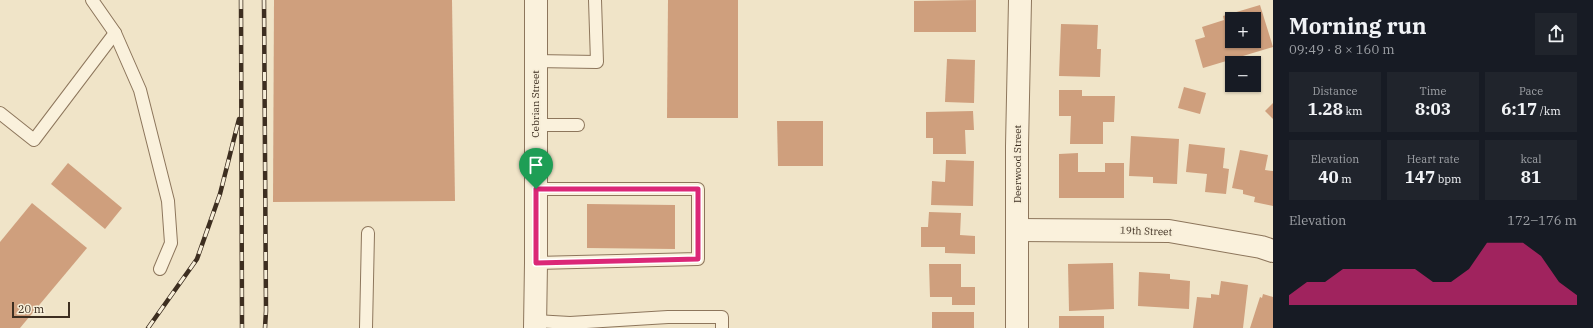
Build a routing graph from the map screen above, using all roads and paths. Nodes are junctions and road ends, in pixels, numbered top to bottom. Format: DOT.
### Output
graph roads {
  1 [pos="92,0"];
  2 [pos="536,0"];
  3 [pos="595,0"];
  4 [pos="1020,0"];
  5 [pos="115,33"];
  6 [pos="535,61"];
  7 [pos="0,113"];
  8 [pos="535,124"];
  9 [pos="578,125"];
  10 [pos="536,189"];
  11 [pos="1017,230"];
  12 [pos="368,232"];
  13 [pos="1273,251"];
  14 [pos="536,263"];
  15 [pos="160,268"];
  16 [pos="668,323"];
  17 [pos="601,324"];
  18 [pos="535,325"];
  19 [pos="366,328"];
  20 [pos="722,328"];
  21 [pos="1017,328"];
  1 -- 5 [label="lane"];
  2 -- 6 [label="street, Cebrian Street"];
  3 -- 6 [label="lane"];
  4 -- 11 [label="street, Deerwood Street"];
  5 -- 7 [label="lane"];
  5 -- 15 [label="lane"];
  6 -- 8 [label="street, Cebrian Street"];
  8 -- 9 [label="lane"];
  8 -- 10 [label="street, Cebrian Street"];
  10 -- 14 [label="street, Cebrian Street"];
  10 -- 14 [label="lane"];
  11 -- 13 [label="street, 19th Street"];
  11 -- 21 [label="street, Deerwood Street"];
  12 -- 19 [label="lane"];
  14 -- 18 [label="street, Cebrian Street"];
  16 -- 17 [label="lane"];
  16 -- 20 [label="lane"];
  17 -- 18 [label="lane"];
}
